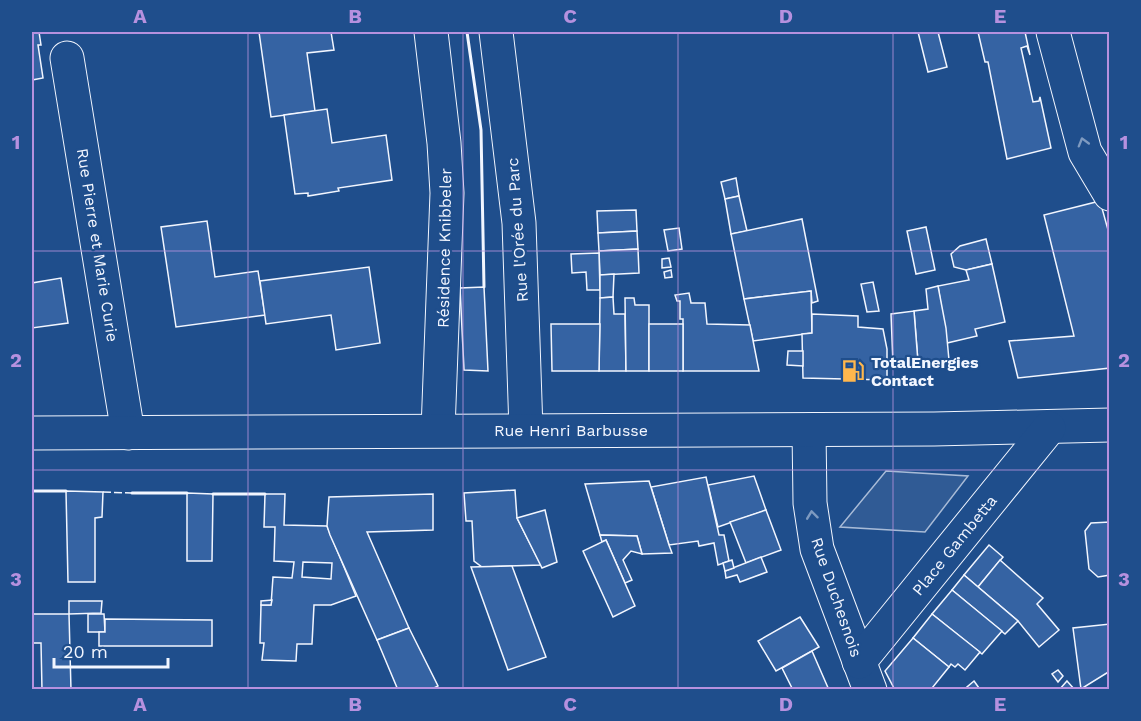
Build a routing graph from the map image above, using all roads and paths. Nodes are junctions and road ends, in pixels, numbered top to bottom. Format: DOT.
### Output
graph roads {
  1 [pos="430,32"];
  2 [pos="496,32"];
  3 [pos="1053,32"];
  4 [pos="67,58"];
  5 [pos="1110,194"];
  6 [pos="1110,425"];
  7 [pos="1049,428"];
  8 [pos="438,430"];
  9 [pos="526,430"];
  10 [pos="809,430"];
  11 [pos="32,433"];
  12 [pos="128,433"];
  13 [pos="865,676"];
  1 -- 8 [label="street, Résidence Knibbeler"];
  2 -- 9 [label="street, Rue l'Orée du Parc"];
  5 -- 3 [label="street, one-way"];
  4 -- 12 [label="street, Rue Pierre et Marie Curie"];
  6 -- 7 [label="street, Rue Henri Barbusse"];
  7 -- 10 [label="street, Rue Henri Barbusse"];
  7 -- 13 [label="street, Place Gambetta"];
  8 -- 9 [label="street, Rue Henri Barbusse"];
  8 -- 12 [label="street, Rue Henri Barbusse"];
  9 -- 10 [label="street, Rue Henri Barbusse"];
  13 -- 10 [label="street, Rue Duchesnois, one-way"];
  11 -- 12 [label="street, Rue Henri Barbusse"];
}
